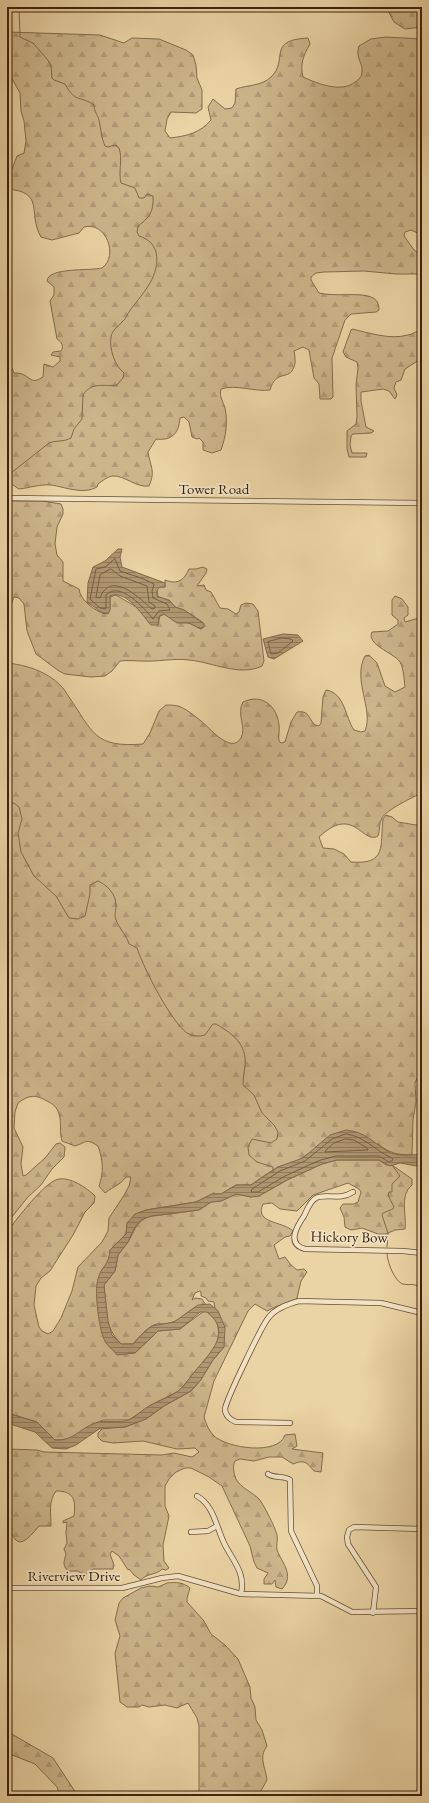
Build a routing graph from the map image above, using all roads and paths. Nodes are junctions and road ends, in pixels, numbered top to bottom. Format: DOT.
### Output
graph roads {
  1 [pos="7,498"];
  2 [pos="422,503"];
  3 [pos="353,1192"];
  4 [pos="422,1253"];
  5 [pos="422,1313"];
  6 [pos="290,1423"];
  7 [pos="268,1474"];
  8 [pos="197,1496"];
  9 [pos="217,1526"];
  10 [pos="422,1529"];
  11 [pos="191,1532"];
  12 [pos="7,1588"];
  13 [pos="241,1594"];
  14 [pos="317,1595"];
  15 [pos="422,1611"];
  16 [pos="373,1613"];
  1 -- 2 [label="street, Tower Road"];
  3 -- 4 [label="street, Hickory Bow"];
  5 -- 6 [label="street"];
  7 -- 14 [label="street"];
  8 -- 9 [label="street"];
  9 -- 11 [label="street"];
  9 -- 13 [label="street"];
  10 -- 16 [label="street"];
  12 -- 13 [label="street, Riverview Drive"];
  13 -- 14 [label="street, Riverview Drive"];
  14 -- 16 [label="street, Riverview Drive"];
  15 -- 16 [label="street, Riverview Drive"];
}
